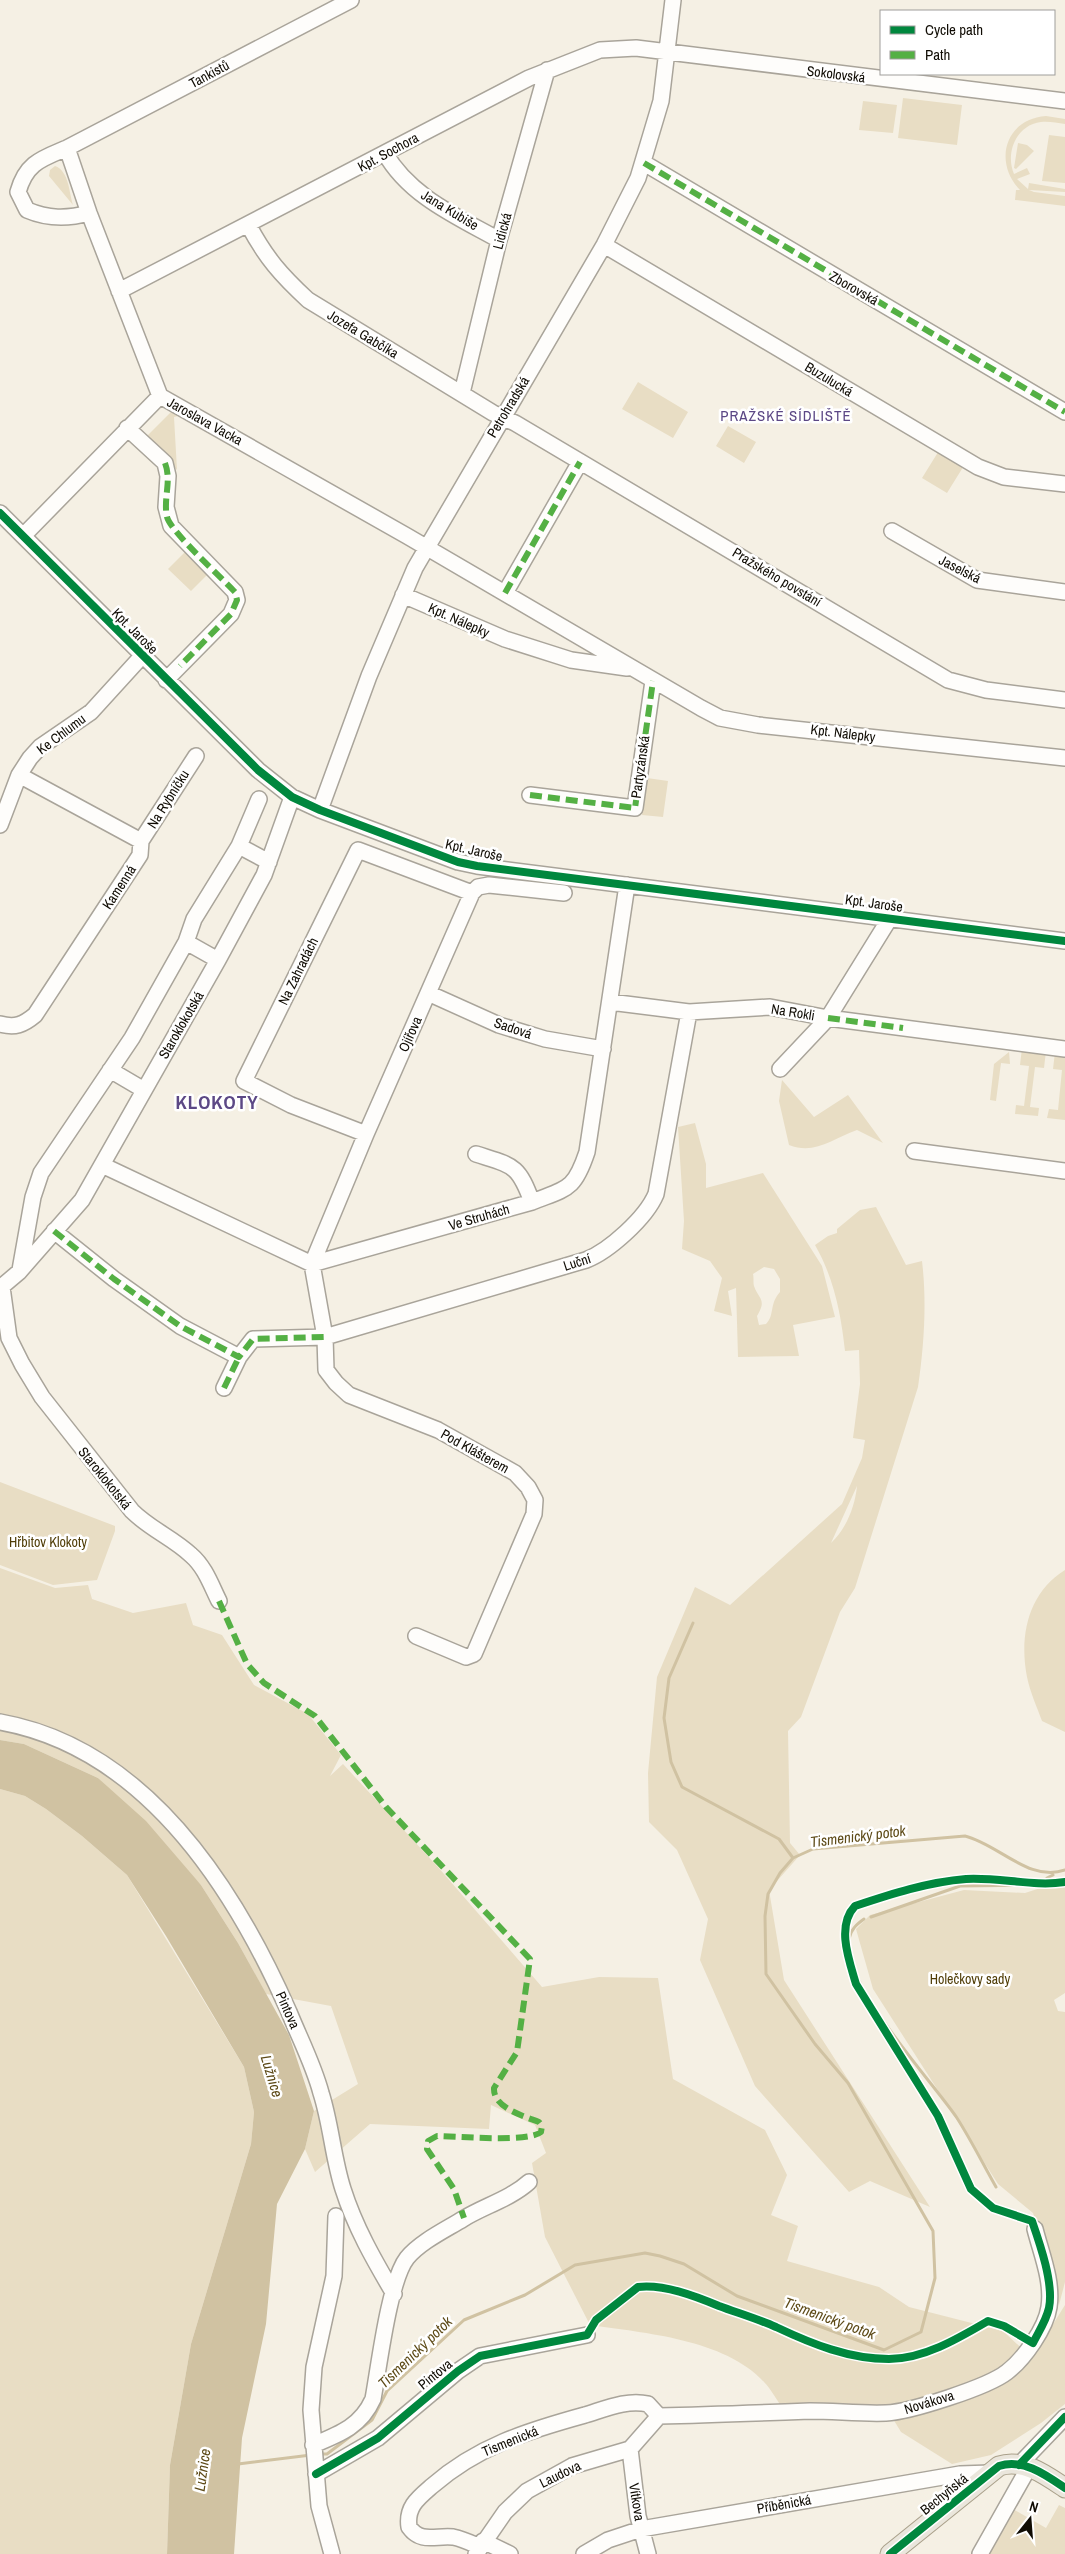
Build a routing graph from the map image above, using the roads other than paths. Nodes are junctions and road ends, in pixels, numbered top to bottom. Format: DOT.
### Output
graph roads {
  1 [pos="352,0"];
  2 [pos="674,0"];
  3 [pos="667,52"];
  4 [pos="547,70"];
  5 [pos="1065,101"];
  6 [pos="67,148"];
  7 [pos="385,153"];
  8 [pos="644,163"];
  9 [pos="89,213"];
  10 [pos="249,226"];
  11 [pos="499,240"];
  12 [pos="604,245"];
  13 [pos="119,291"];
  14 [pos="462,394"];
  15 [pos="160,396"];
  16 [pos="1065,412"];
  17 [pos="501,418"];
  18 [pos="127,428"];
  19 [pos="580,462"];
  20 [pos="1065,484"];
  21 [pos="0,513"];
  22 [pos="892,531"];
  23 [pos="23,536"];
  24 [pos="427,548"];
  25 [pos="1065,592"];
  26 [pos="505,593"];
  27 [pos="403,595"];
  28 [pos="142,656"];
  29 [pos="633,669"];
  30 [pos="166,680"];
  31 [pos="653,681"];
  32 [pos="1065,700"];
  33 [pos="196,756"];
  34 [pos="1065,758"];
  35 [pos="19,776"];
  36 [pos="530,795"];
  37 [pos="292,797"];
  38 [pos="259,799"];
  39 [pos="320,810"];
  40 [pos="0,825"];
  41 [pos="141,841"];
  42 [pos="239,846"];
  43 [pos="269,862"];
  44 [pos="627,885"];
  45 [pos="472,893"];
  46 [pos="564,893"];
  47 [pos="890,918"];
  48 [pos="1065,941"];
  49 [pos="186,942"];
  50 [pos="218,960"];
  51 [pos="428,993"];
  52 [pos="610,1002"];
  53 [pos="688,1012"];
  54 [pos="828,1018"];
  55 [pos="0,1024"];
  56 [pos="1065,1049"];
  57 [pos="603,1050"];
  58 [pos="780,1069"];
  59 [pos="110,1070"];
  60 [pos="144,1090"];
  61 [pos="366,1134"];
  62 [pos="914,1151"];
  63 [pos="476,1154"];
  64 [pos="102,1165"];
  65 [pos="1065,1171"];
  66 [pos="532,1202"];
  67 [pos="54,1231"];
  68 [pos="312,1264"];
  69 [pos="19,1272"];
  70 [pos="1,1287"];
  71 [pos="5,1336"];
  72 [pos="325,1337"];
  73 [pos="239,1357"];
  74 [pos="224,1388"];
  75 [pos="219,1601"];
  76 [pos="416,1636"];
  77 [pos="0,1722"];
  78 [pos="529,2182"];
  79 [pos="336,2216"];
  80 [pos="1035,2229"];
  81 [pos="394,2294"];
  82 [pos="587,2335"];
  83 [pos="659,2416"];
  84 [pos="1065,2417"];
  85 [pos="314,2445"];
  86 [pos="630,2449"];
  87 [pos="1024,2466"];
  88 [pos="990,2473"];
  89 [pos="316,2474"];
  90 [pos="1065,2488"];
  91 [pos="641,2529"];
  92 [pos="480,2547"];
  93 [pos="332,2554"];
  94 [pos="510,2554"];
  95 [pos="584,2554"];
  96 [pos="648,2554"];
  97 [pos="890,2554"];
  98 [pos="980,2554"];
  1 -- 6 [label="street, Tankistů"];
  2 -- 3 [label="street, Petrohradská"];
  3 -- 4 [label="street, Kpt. Sochora"];
  3 -- 5 [label="street, Sokolovská"];
  3 -- 8 [label="street, Petrohradská"];
  4 -- 7 [label="street, Kpt. Sochora"];
  4 -- 11 [label="street, Lidická"];
  6 -- 9 [label="street, Jaroslava Vacka"];
  6 -- 9 [label="street, Tankistů"];
  7 -- 10 [label="street, Kpt. Sochora"];
  7 -- 11 [label="street, Jana Kubiše"];
  8 -- 12 [label="street, Petrohradská"];
  8 -- 16 [label="street, Zborovská"];
  9 -- 13 [label="street, Jaroslava Vacka"];
  10 -- 13 [label="street, Kpt. Sochora"];
  10 -- 14 [label="street, Jozefa Gabčíka"];
  11 -- 14 [label="street, Lidická"];
  12 -- 17 [label="street, Petrohradská"];
  12 -- 20 [label="street, Buzulucká"];
  13 -- 15 [label="street, Jaroslava Vacka"];
  14 -- 17 [label="street, Jozefa Gabčíka"];
  15 -- 18 [label="street"];
  15 -- 24 [label="street, Jaroslava Vacka"];
  17 -- 19 [label="street, Pražského povstání"];
  17 -- 24 [label="street, Petrohradská"];
  18 -- 23 [label="street"];
  18 -- 30 [label="street"];
  19 -- 26 [label="street"];
  19 -- 32 [label="street, Pražského povstání"];
  21 -- 23 [label="street, Kpt. Jaroše"];
  22 -- 25 [label="street, Jaselská"];
  23 -- 28 [label="street, Kpt. Jaroše"];
  24 -- 26 [label="street, Kpt. Nálepky"];
  24 -- 27 [label="street, Petrohradská"];
  26 -- 29 [label="street, Kpt. Nálepky"];
  27 -- 29 [label="street, Kpt. Nálepky"];
  27 -- 39 [label="street, Petrohradská"];
  28 -- 30 [label="street, Kpt. Jaroše"];
  28 -- 35 [label="street, Ke Chlumu"];
  29 -- 31 [label="street, Kpt. Nálepky"];
  30 -- 37 [label="street, Kpt. Jaroše"];
  31 -- 34 [label="street, Kpt. Nálepky"];
  31 -- 36 [label="street, Partyzánská"];
  33 -- 41 [label="street, Na Rybníčku"];
  35 -- 40 [label="street, Ke Chlumu"];
  35 -- 41 [label="street"];
  37 -- 39 [label="street, Kpt. Jaroše"];
  37 -- 43 [label="street, Staroklokotská"];
  38 -- 42 [label="street"];
  39 -- 44 [label="street, Kpt. Jaroše"];
  41 -- 55 [label="street, Kamenná"];
  42 -- 43 [label="street"];
  42 -- 49 [label="street"];
  43 -- 50 [label="street, Staroklokotská"];
  44 -- 47 [label="street, Kpt. Jaroše"];
  44 -- 52 [label="street, Ve Struhách"];
  45 -- 46 [label="street"];
  45 -- 51 [label="street, Ojířova"];
  45 -- 61 [label="street, Na Zahradách"];
  47 -- 48 [label="street, Kpt. Jaroše"];
  47 -- 54 [label="street, Na Rokli"];
  49 -- 50 [label="street"];
  49 -- 59 [label="street"];
  50 -- 60 [label="street, Staroklokotská"];
  51 -- 57 [label="street, Sadová"];
  51 -- 61 [label="street, Ojířova"];
  52 -- 53 [label="street, Na Rokli"];
  52 -- 57 [label="street, Ve Struhách"];
  53 -- 54 [label="street, Na Rokli"];
  53 -- 72 [label="street, Luční"];
  54 -- 56 [label="street"];
  54 -- 58 [label="street"];
  57 -- 66 [label="street, Ve Struhách"];
  59 -- 60 [label="street"];
  59 -- 69 [label="street"];
  60 -- 64 [label="street, Staroklokotská"];
  61 -- 68 [label="street, Ojířova"];
  62 -- 65 [label="street"];
  63 -- 66 [label="street"];
  64 -- 67 [label="street, Staroklokotská"];
  64 -- 68 [label="street"];
  66 -- 68 [label="street, Ve Struhách"];
  67 -- 69 [label="street, Staroklokotská"];
  67 -- 73 [label="street"];
  68 -- 72 [label="street, Pod Klášterem"];
  69 -- 70 [label="street, Staroklokotská"];
  70 -- 71 [label="street, Staroklokotská"];
  71 -- 75 [label="street, Staroklokotská"];
  72 -- 73 [label="street, Luční"];
  72 -- 76 [label="street, Pod Klášterem"];
  73 -- 74 [label="street"];
  77 -- 81 [label="street, Pintova"];
  78 -- 81 [label="street"];
  79 -- 85 [label="street"];
  80 -- 83 [label="street, Novákova"];
  81 -- 85 [label="street"];
  82 -- 89 [label="street, Pintova"];
  83 -- 86 [label="street"];
  83 -- 92 [label="street, Tismenická"];
  84 -- 87 [label="street"];
  85 -- 89 [label="street"];
  86 -- 91 [label="street, Vítkova"];
  86 -- 92 [label="street, Laudova"];
  87 -- 88 [label="main road, Bechyňská"];
  87 -- 90 [label="main road"];
  87 -- 98 [label="street"];
  88 -- 91 [label="street, Příběnická"];
  88 -- 97 [label="main road, Bechyňská"];
  89 -- 93 [label="street"];
  91 -- 95 [label="street, Příběnická"];
  91 -- 96 [label="street, Vítkova"];
  92 -- 94 [label="street"];
}
